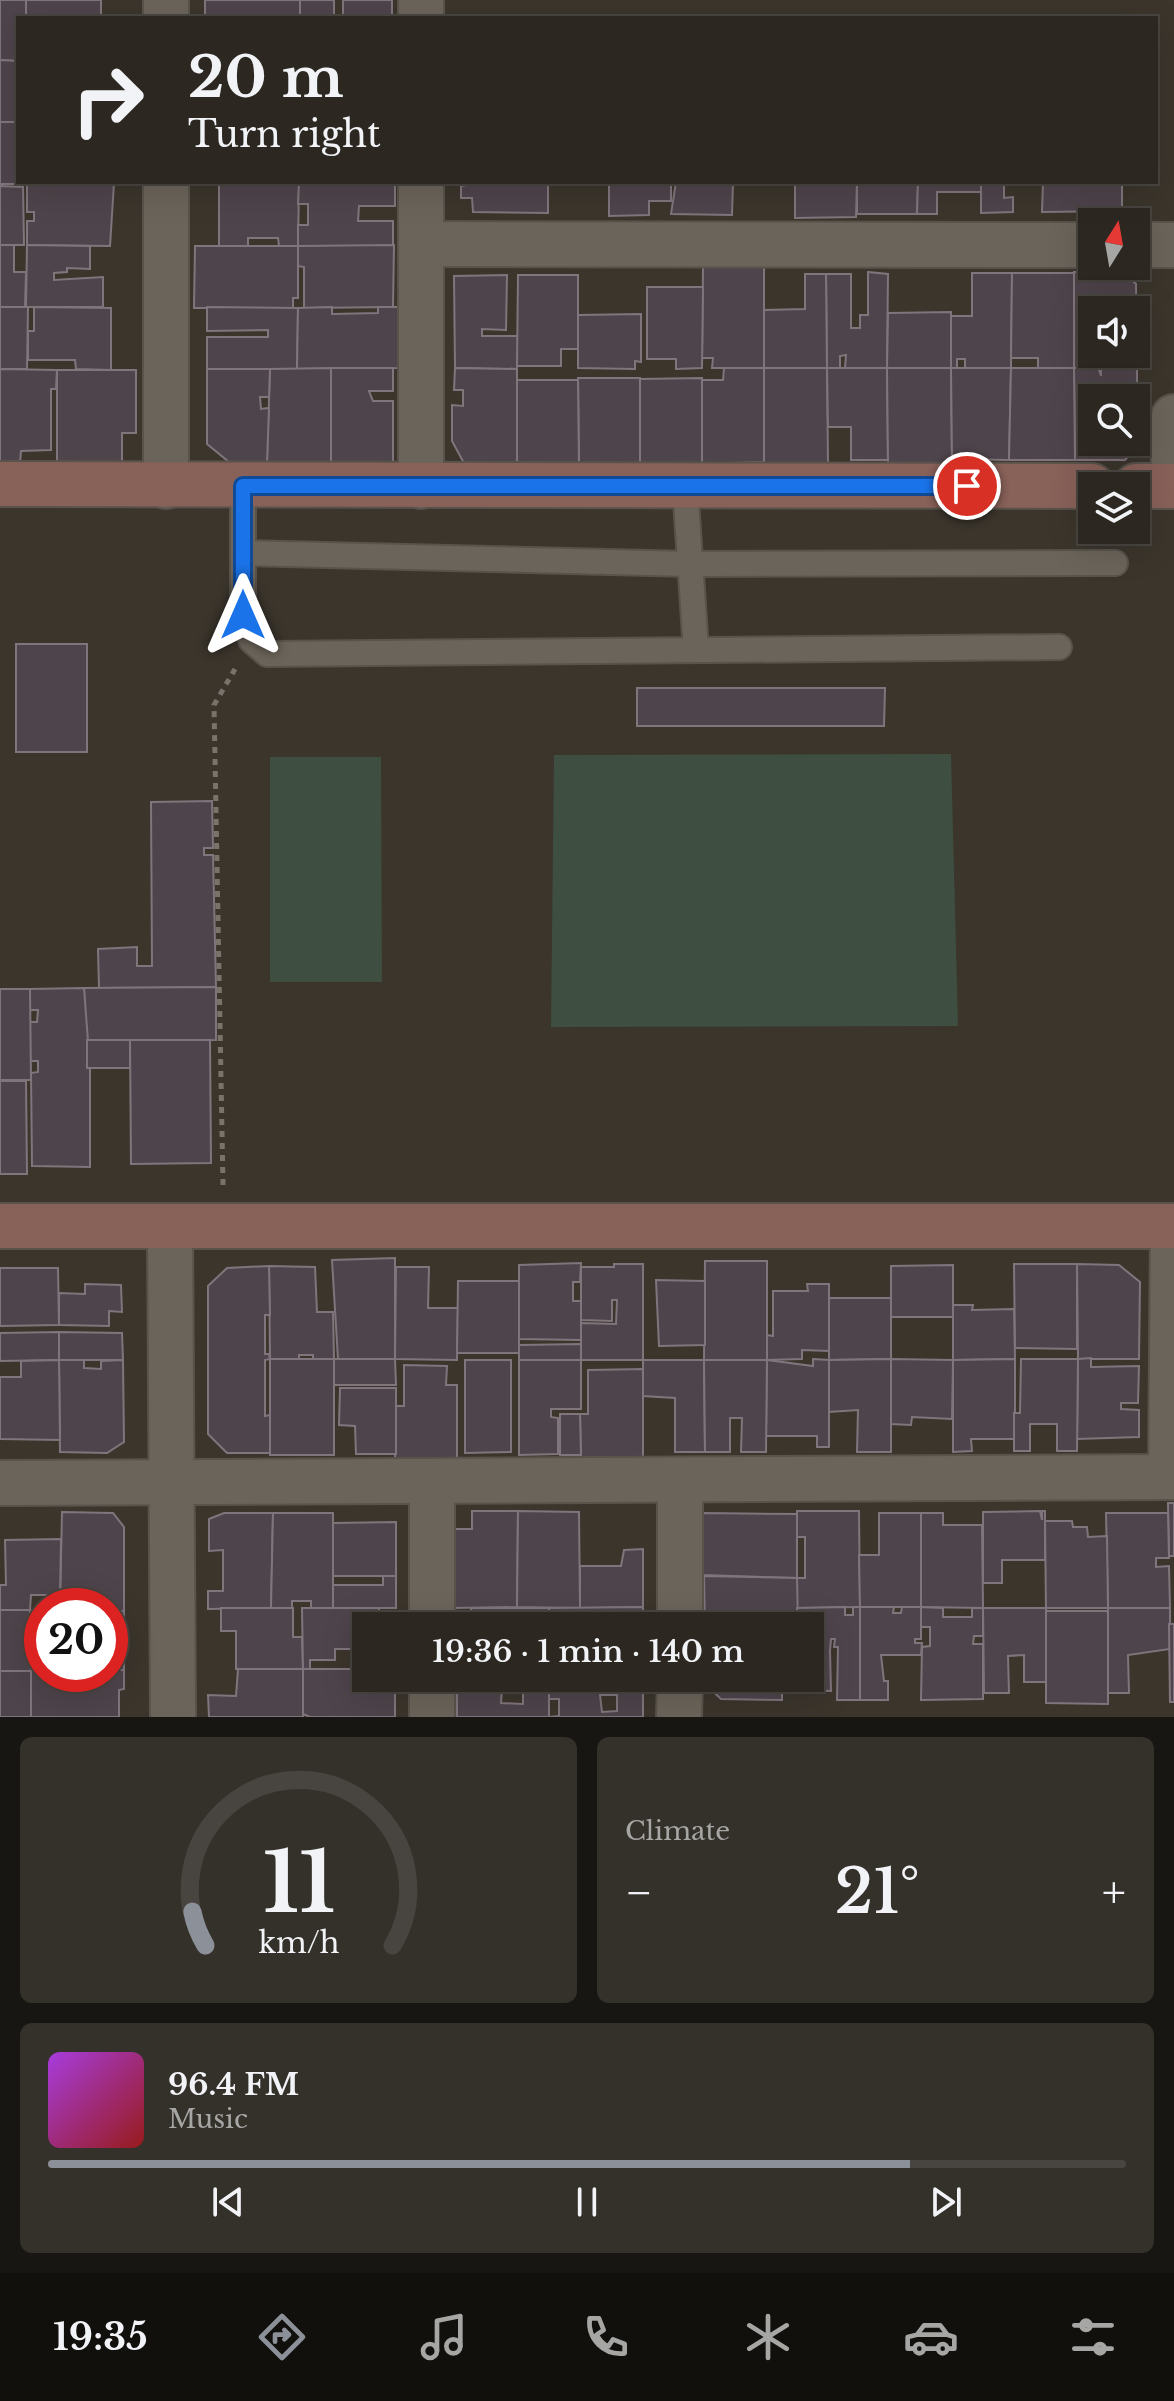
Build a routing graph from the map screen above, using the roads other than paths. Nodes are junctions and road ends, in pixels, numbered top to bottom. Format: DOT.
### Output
graph roads {
  1 [pos="166,184"];
  2 [pos="421,184"];
  3 [pos="421,244"];
  4 [pos="1078,245"];
  5 [pos="1150,245"];
  6 [pos="1174,245"];
  7 [pos="1174,417"];
  8 [pos="0,484"];
  9 [pos="166,486"];
  10 [pos="243,486"];
  11 [pos="421,486"];
  12 [pos="685,486"];
  13 [pos="1078,486"];
  14 [pos="1150,486"];
  15 [pos="1174,486"];
  16 [pos="244,553"];
  17 [pos="1115,563"];
  18 [pos="690,564"];
  19 [pos="1059,647"];
  20 [pos="696,650"];
  21 [pos="0,1226"];
  22 [pos="170,1226"];
  23 [pos="1174,1226"];
  24 [pos="1173,1477"];
  25 [pos="680,1481"];
  26 [pos="432,1482"];
  27 [pos="0,1483"];
  28 [pos="172,1484"];
  29 [pos="432,1612"];
  30 [pos="680,1612"];
  31 [pos="432,1692"];
  32 [pos="680,1692"];
  33 [pos="173,1717"];
  34 [pos="432,1717"];
  35 [pos="679,1717"];
  1 -- 9 [label="street"];
  2 -- 3 [label="street"];
  3 -- 4 [label="street"];
  3 -- 11 [label="street"];
  5 -- 6 [label="street"];
  7 -- 15 [label="street"];
  8 -- 9 [label="street"];
  9 -- 10 [label="street"];
  10 -- 11 [label="street"];
  10 -- 16 [label="lane"];
  11 -- 12 [label="street"];
  12 -- 13 [label="street"];
  12 -- 18 [label="lane"];
  14 -- 15 [label="street"];
  16 -- 18 [label="lane"];
  16 -- 20 [label="lane"];
  17 -- 18 [label="lane"];
  18 -- 20 [label="lane"];
  19 -- 20 [label="lane"];
  21 -- 22 [label="street"];
  22 -- 23 [label="street"];
  22 -- 28 [label="street"];
  23 -- 24 [label="street"];
  24 -- 25 [label="street"];
  25 -- 26 [label="street"];
  25 -- 30 [label="street"];
  26 -- 28 [label="street"];
  26 -- 29 [label="street"];
  27 -- 28 [label="street"];
  28 -- 33 [label="street"];
  31 -- 34 [label="street"];
  32 -- 35 [label="street"];
}
